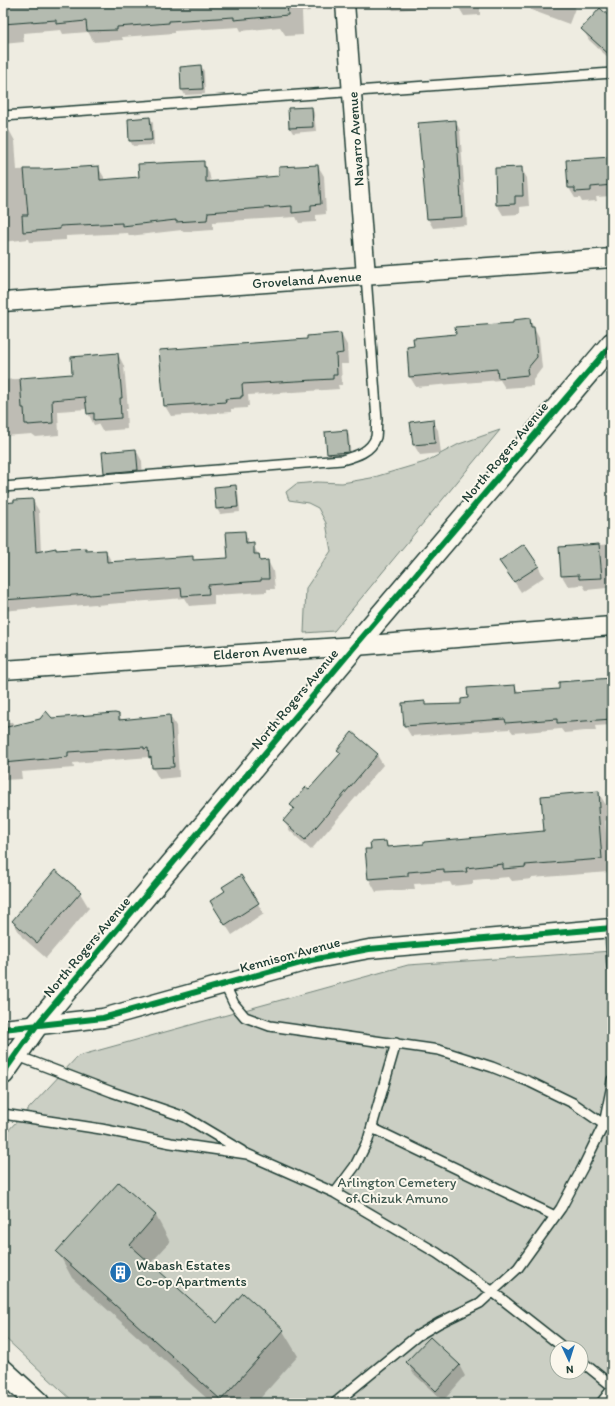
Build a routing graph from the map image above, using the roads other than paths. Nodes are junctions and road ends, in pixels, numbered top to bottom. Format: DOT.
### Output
graph roads {
  1 [pos="345,3"];
  2 [pos="612,73"];
  3 [pos="352,92"];
  4 [pos="3,116"];
  5 [pos="612,258"];
  6 [pos="366,276"];
  7 [pos="3,302"];
  8 [pos="612,344"];
  9 [pos="3,487"];
  10 [pos="612,626"];
  11 [pos="356,646"];
  12 [pos="3,670"];
  13 [pos="611,928"];
  14 [pos="612,967"];
  15 [pos="225,985"];
  16 [pos="36,1026"];
  17 [pos="3,1029"];
  18 [pos="396,1043"];
  19 [pos="15,1055"];
  20 [pos="3,1073"];
  21 [pos="612,1080"];
  22 [pos="3,1114"];
  23 [pos="604,1124"];
  24 [pos="372,1128"];
  25 [pos="612,1130"];
  26 [pos="247,1154"];
  27 [pos="335,1193"];
  28 [pos="555,1216"];
  29 [pos="493,1292"];
  30 [pos="554,1340"];
  31 [pos="589,1367"];
  32 [pos="3,1371"];
  33 [pos="612,1386"];
  34 [pos="612,1389"];
  35 [pos="38,1403"];
  36 [pos="335,1403"];
  37 [pos="601,1403"];
  1 -- 3 [label="street, Navarro Avenue"];
  2 -- 3 [label="lane"];
  3 -- 4 [label="lane"];
  3 -- 6 [label="street, Navarro Avenue"];
  5 -- 6 [label="street, Groveland Avenue"];
  6 -- 7 [label="street, Groveland Avenue"];
  6 -- 9 [label="lane"];
  8 -- 11 [label="street, North Rogers Avenue"];
  10 -- 11 [label="street, Elderon Avenue"];
  11 -- 12 [label="street, Elderon Avenue"];
  11 -- 16 [label="street, North Rogers Avenue"];
  13 -- 14 [label="lane"];
  13 -- 15 [label="street, Kennison Avenue"];
  15 -- 16 [label="street, Kennison Avenue"];
  15 -- 18 [label="lane"];
  16 -- 17 [label="street, Kennison Avenue"];
  16 -- 19 [label="street, North Rogers Avenue"];
  18 -- 23 [label="lane"];
  18 -- 24 [label="lane"];
  19 -- 20 [label="street, North Rogers Avenue"];
  19 -- 26 [label="lane"];
  21 -- 23 [label="lane"];
  22 -- 26 [label="lane"];
  23 -- 25 [label="lane"];
  23 -- 28 [label="lane"];
  24 -- 27 [label="lane"];
  24 -- 28 [label="lane"];
  26 -- 27 [label="lane"];
  27 -- 29 [label="lane"];
  28 -- 29 [label="lane"];
  29 -- 30 [label="lane"];
  29 -- 36 [label="lane"];
  31 -- 33 [label="lane"];
  32 -- 35 [label="street"];
  34 -- 37 [label="lane"];
}
